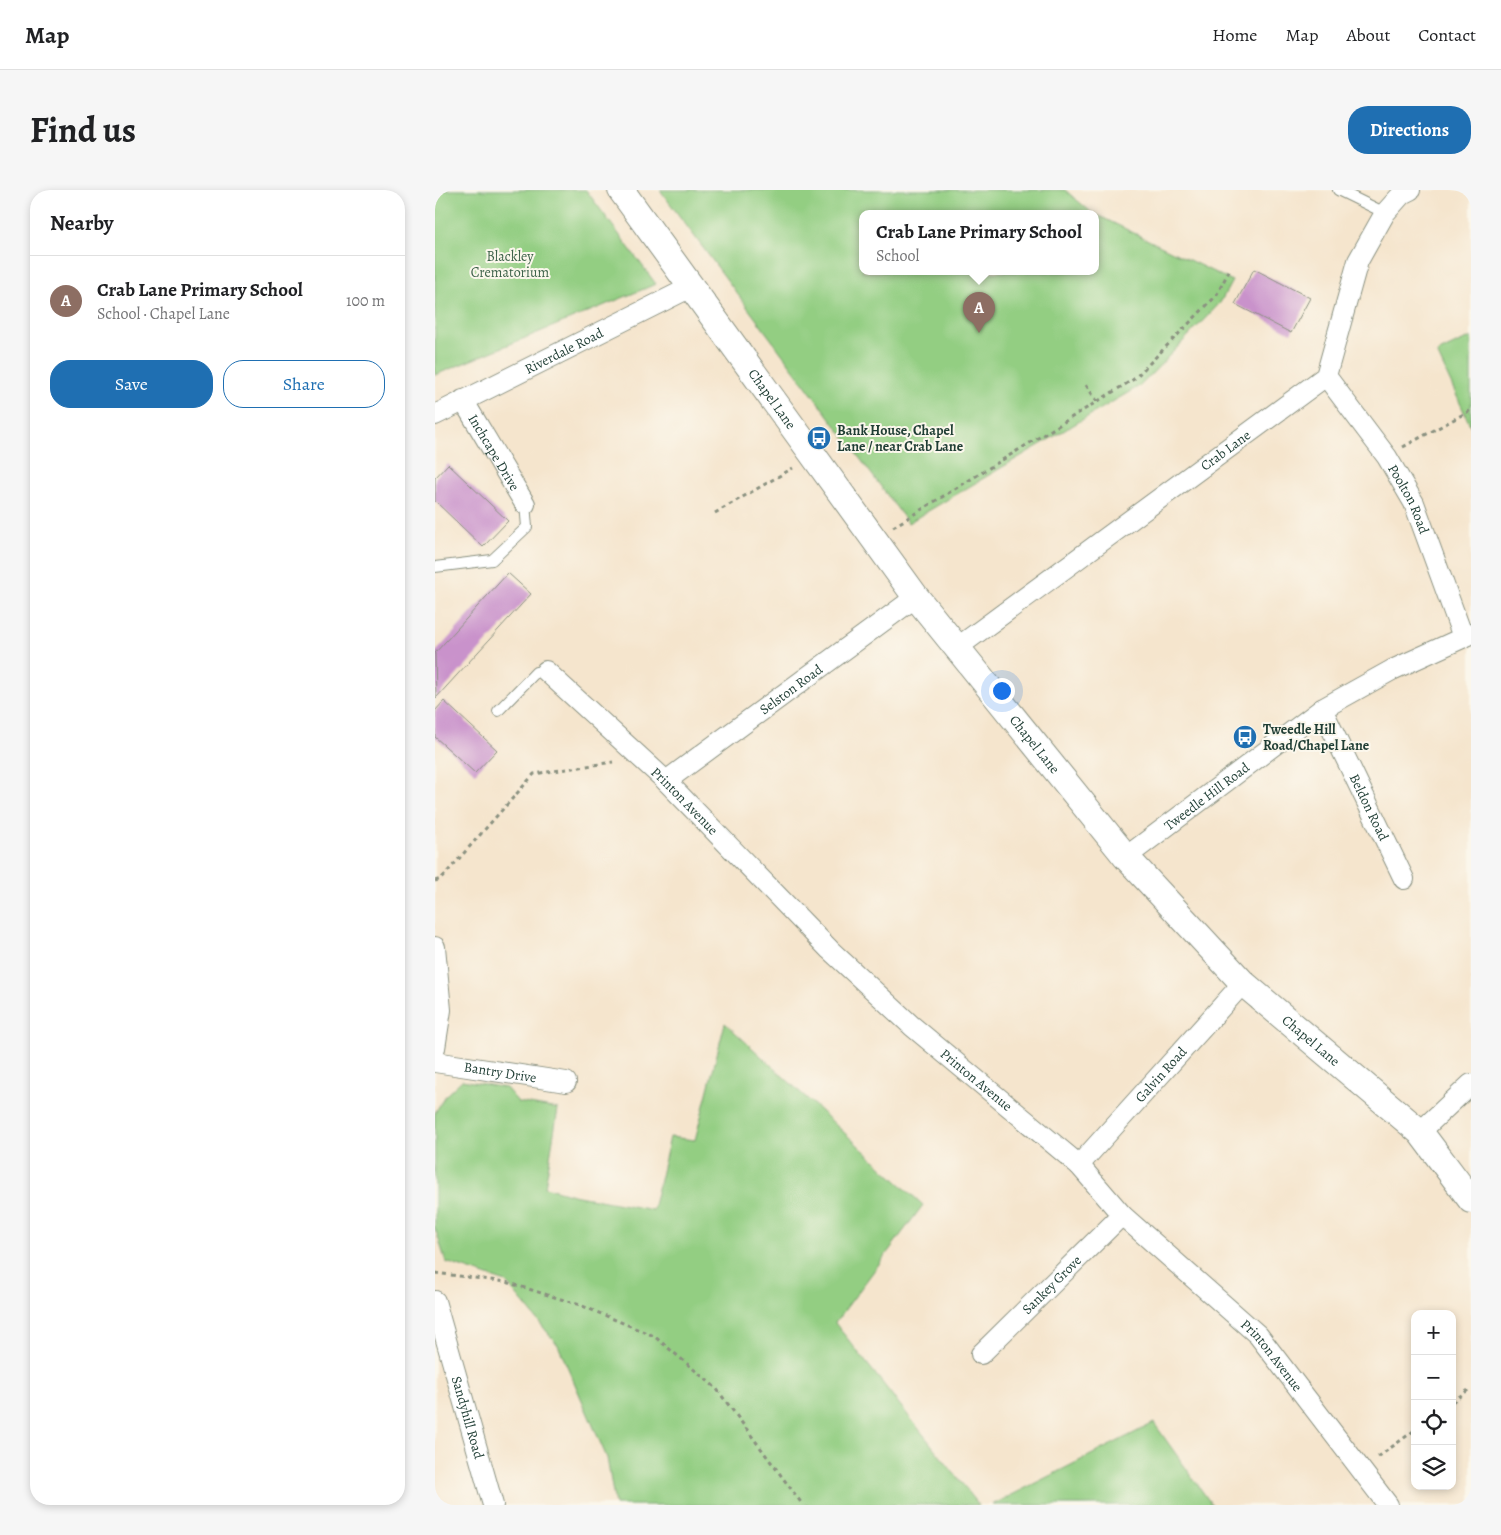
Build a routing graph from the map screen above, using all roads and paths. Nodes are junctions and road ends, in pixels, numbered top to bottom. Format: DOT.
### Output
graph roads {
  1 [pos="621,190"];
  2 [pos="1338,190"];
  3 [pos="1409,190"];
  4 [pos="1385,213"];
  5 [pos="1229,272"];
  6 [pos="693,286"];
  7 [pos="1325,376"];
  8 [pos="1086,385"];
  9 [pos="463,400"];
  10 [pos="1097,401"];
  11 [pos="1471,410"];
  12 [pos="435,415"];
  13 [pos="815,456"];
  14 [pos="1387,457"];
  15 [pos="525,504"];
  16 [pos="715,513"];
  17 [pos="905,520"];
  18 [pos="435,567"];
  19 [pos="916,597"];
  20 [pos="1467,635"];
  21 [pos="958,647"];
  22 [pos="546,672"];
  23 [pos="1322,710"];
  24 [pos="498,712"];
  25 [pos="641,758"];
  26 [pos="667,781"];
  27 [pos="1126,857"];
  28 [pos="1404,878"];
  29 [pos="435,881"];
  30 [pos="435,947"];
  31 [pos="1243,983"];
  32 [pos="435,1048"];
  33 [pos="435,1062"];
  34 [pos="566,1082"];
  35 [pos="1471,1084"];
  36 [pos="1420,1132"];
  37 [pos="1079,1165"];
  38 [pos="1471,1200"];
  39 [pos="1122,1215"];
  40 [pos="435,1273"];
  41 [pos="435,1301"];
  42 [pos="981,1354"];
  43 [pos="1471,1388"];
  44 [pos="1455,1400"];
  45 [pos="1411,1433"];
  46 [pos="1361,1469"];
  47 [pos="493,1505"];
  48 [pos="803,1505"];
  49 [pos="1388,1505"];
  1 -- 6 [label="street, Chapel Lane"];
  2 -- 4 [label="lane"];
  3 -- 4 [label="street"];
  4 -- 7 [label="street"];
  5 -- 10 [label="path"];
  6 -- 9 [label="street, Riverdale Road"];
  6 -- 13 [label="street, Chapel Lane"];
  7 -- 14 [label="street, Poolton Road"];
  7 -- 21 [label="street, Crab Lane"];
  8 -- 10 [label="path"];
  9 -- 12 [label="street, Riverdale Road"];
  9 -- 15 [label="street, Inchcape Drive"];
  10 -- 17 [label="path"];
  11 -- 14 [label="path"];
  13 -- 16 [label="path"];
  13 -- 19 [label="street, Chapel Lane"];
  14 -- 20 [label="street, Poolton Road"];
  15 -- 18 [label="lane"];
  19 -- 21 [label="street, Chapel Lane"];
  19 -- 26 [label="street, Selston Road"];
  20 -- 23 [label="street, Tweedle Hill Road"];
  21 -- 27 [label="street, Chapel Lane"];
  22 -- 24 [label="lane"];
  22 -- 25 [label="street, Printon Avenue"];
  23 -- 27 [label="street, Tweedle Hill Road"];
  23 -- 28 [label="street, Beldon Road"];
  25 -- 26 [label="street, Printon Avenue"];
  25 -- 29 [label="path"];
  26 -- 37 [label="street, Printon Avenue"];
  27 -- 31 [label="street, Chapel Lane"];
  30 -- 32 [label="street"];
  31 -- 36 [label="street, Chapel Lane"];
  31 -- 37 [label="street, Galvin Road"];
  33 -- 34 [label="street, Bantry Drive"];
  35 -- 36 [label="street"];
  36 -- 38 [label="street, Chapel Lane"];
  37 -- 39 [label="street, Printon Avenue"];
  39 -- 42 [label="street, Sankey Grove"];
  39 -- 46 [label="street, Printon Avenue"];
  40 -- 48 [label="path"];
  41 -- 47 [label="street, Sandyhill Road"];
  43 -- 44 [label="path"];
  45 -- 46 [label="path"];
  46 -- 49 [label="street, Printon Avenue"];
}
